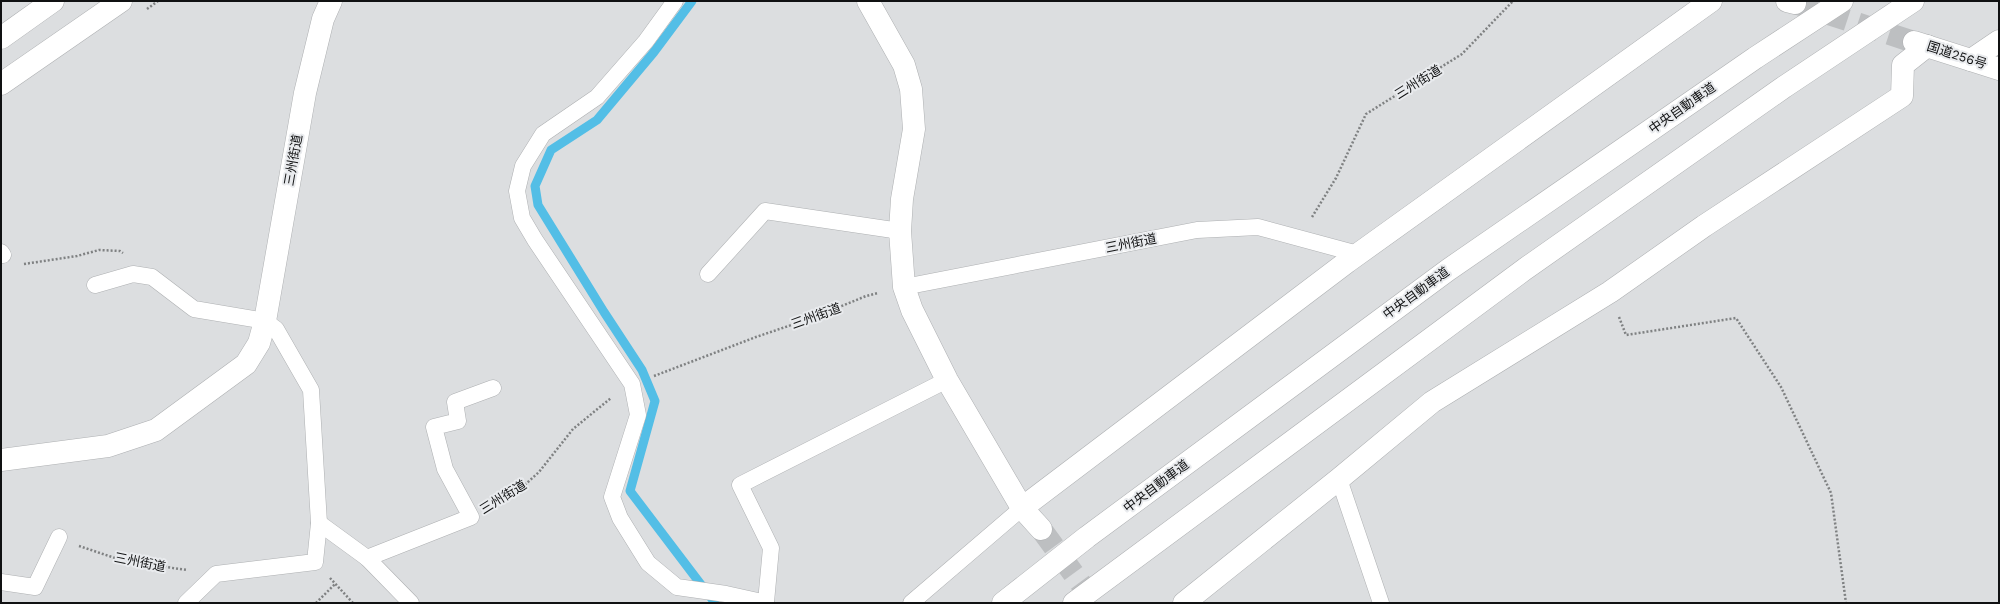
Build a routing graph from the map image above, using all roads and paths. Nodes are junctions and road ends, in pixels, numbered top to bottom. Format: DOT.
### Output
graph roads {
  1 [pos="53,1"];
  2 [pos="121,1"];
  3 [pos="331,1"];
  4 [pos="675,1"];
  5 [pos="868,1"];
  6 [pos="1513,1"];
  7 [pos="1711,1"];
  8 [pos="1842,1"];
  9 [pos="1913,1"];
  10 [pos="1,38"];
  11 [pos="1999,41"];
  12 [pos="1971,60"];
  13 [pos="1999,69"];
  14 [pos="1,84"];
  15 [pos="900,231"];
  16 [pos="1296,237"];
  17 [pos="2,253"];
  18 [pos="1358,254"];
  19 [pos="708,274"];
  20 [pos="152,277"];
  21 [pos="95,285"];
  22 [pos="904,287"];
  23 [pos="1610,292"];
  24 [pos="265,321"];
  25 [pos="653,376"];
  26 [pos="947,380"];
  27 [pos="632,384"];
  28 [pos="494,388"];
  29 [pos="1,460"];
  30 [pos="1339,480"];
  31 [pos="1022,508"];
  32 [pos="471,517"];
  33 [pos="319,523"];
  34 [pos="1041,529"];
  35 [pos="59,536"];
  36 [pos="367,558"];
  37 [pos="315,562"];
  38 [pos="216,574"];
  39 [pos="1,582"];
  40 [pos="335,584"];
  41 [pos="186,603"];
  42 [pos="316,603"];
  43 [pos="353,603"];
  44 [pos="411,603"];
  45 [pos="766,603"];
  46 [pos="911,603"];
  47 [pos="1003,603"];
  48 [pos="1074,603"];
  49 [pos="1184,603"];
  50 [pos="1381,603"];
  51 [pos="1846,603"];
  1 -- 10 [label="main road"];
  2 -- 14 [label="main road"];
  3 -- 24 [label="main road, 三州街道"];
  4 -- 27 [label="lane"];
  5 -- 15 [label="main road"];
  6 -- 16 [label="path, 三州街道"];
  7 -- 18 [label="main road"];
  8 -- 47 [label="main road, 中央自動車道"];
  9 -- 48 [label="main road"];
  11 -- 12 [label="main road"];
  12 -- 13 [label="main road, 国道256号"];
  12 -- 23 [label="main road, 国道256号"];
  15 -- 19 [label="lane"];
  15 -- 22 [label="main road"];
  16 -- 18 [label="lane"];
  16 -- 22 [label="lane, 三州街道"];
  17 -- 20 [label="path"];
  18 -- 31 [label="main road"];
  20 -- 21 [label="lane"];
  20 -- 24 [label="lane"];
  22 -- 25 [label="path, 三州街道"];
  22 -- 26 [label="main road"];
  23 -- 30 [label="main road"];
  23 -- 51 [label="path"];
  24 -- 29 [label="main road, 三州街道"];
  24 -- 33 [label="lane"];
  26 -- 31 [label="main road"];
  26 -- 45 [label="lane"];
  27 -- 32 [label="path, 三州街道"];
  27 -- 45 [label="lane"];
  28 -- 32 [label="lane"];
  30 -- 49 [label="main road"];
  30 -- 50 [label="lane"];
  31 -- 34 [label="main road"];
  31 -- 46 [label="lane"];
  32 -- 36 [label="lane, 三州街道"];
  33 -- 36 [label="lane"];
  33 -- 37 [label="lane"];
  35 -- 38 [label="path, 三州街道"];
  35 -- 39 [label="lane"];
  36 -- 44 [label="lane"];
  37 -- 38 [label="lane"];
  37 -- 40 [label="path"];
  38 -- 41 [label="lane"];
  40 -- 42 [label="path"];
  40 -- 43 [label="path"];
}
